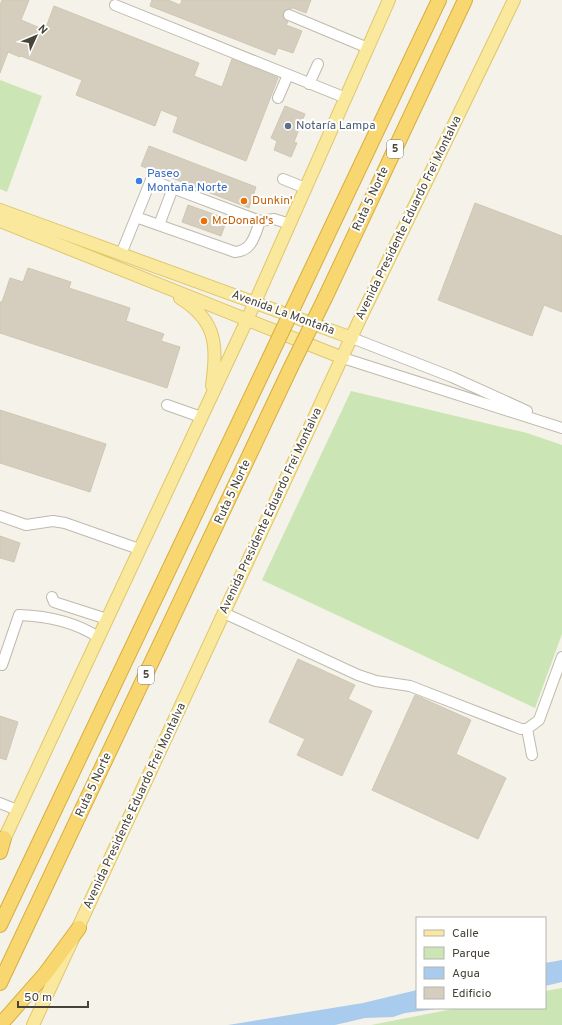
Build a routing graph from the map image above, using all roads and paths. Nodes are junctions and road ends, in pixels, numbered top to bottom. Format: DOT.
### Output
graph roads {
  1 [pos="389,0"];
  2 [pos="438,0"];
  3 [pos="465,0"];
  4 [pos="514,0"];
  5 [pos="116,5"];
  6 [pos="289,15"];
  7 [pos="368,48"];
  8 [pos="318,64"];
  9 [pos="288,75"];
  10 [pos="309,84"];
  11 [pos="278,98"];
  12 [pos="346,98"];
  13 [pos="283,179"];
  14 [pos="173,188"];
  15 [pos="306,188"];
  16 [pos="0,210"];
  17 [pos="136,216"];
  18 [pos="0,221"];
  19 [pos="260,221"];
  20 [pos="159,224"];
  21 [pos="290,224"];
  22 [pos="121,254"];
  23 [pos="159,285"];
  24 [pos="254,303"];
  25 [pos="247,320"];
  26 [pos="352,338"];
  27 [pos="343,358"];
  28 [pos="211,396"];
  29 [pos="167,405"];
  30 [pos="201,417"];
  31 [pos="562,427"];
  32 [pos="0,516"];
  33 [pos="139,549"];
  34 [pos="52,597"];
  35 [pos="224,613"];
  36 [pos="107,618"];
  37 [pos="98,637"];
  38 [pos="562,657"];
  39 [pos="2,665"];
  40 [pos="527,728"];
  41 [pos="532,756"];
  42 [pos="0,803"];
  43 [pos="17,810"];
  44 [pos="2,842"];
  45 [pos="0,852"];
  46 [pos="0,925"];
  47 [pos="79,928"];
  48 [pos="0,983"];
  49 [pos="0,1025"];
  50 [pos="33,1025"];
  1 -- 7 [label="main road"];
  2 -- 46 [label="highway, Ruta 5 Norte / 5, bridge"];
  3 -- 48 [label="highway, Ruta 5 Norte / 5, bridge"];
  4 -- 26 [label="main road, Avenida Presidente Eduardo Frei Montalva"];
  5 -- 9 [label="street"];
  6 -- 7 [label="street"];
  7 -- 12 [label="main road"];
  8 -- 10 [label="street"];
  9 -- 10 [label="street"];
  9 -- 11 [label="street"];
  10 -- 12 [label="street"];
  12 -- 15 [label="main road"];
  13 -- 15 [label="street"];
  14 -- 17 [label="street"];
  14 -- 19 [label="street"];
  14 -- 20 [label="street"];
  15 -- 21 [label="main road"];
  16 -- 22 [label="main road, Avenida La Montaña"];
  17 -- 20 [label="street"];
  17 -- 22 [label="street"];
  18 -- 23 [label="main road, Avenida La Montaña"];
  19 -- 20 [label="street"];
  19 -- 21 [label="street"];
  21 -- 24 [label="main road"];
  22 -- 24 [label="main road, Avenida La Montaña"];
  23 -- 25 [label="main road, Avenida La Montaña"];
  23 -- 28 [label="main road"];
  24 -- 25 [label="main road"];
  24 -- 26 [label="main road, Avenida La Montaña"];
  25 -- 27 [label="main road, Avenida La Montaña"];
  25 -- 28 [label="main road"];
  26 -- 27 [label="main road, Avenida Presidente Eduardo Frei Montalva"];
  26 -- 31 [label="street, Avenida La Montaña"];
  27 -- 31 [label="street, Avenida La Montaña"];
  27 -- 35 [label="main road, Avenida Presidente Eduardo Frei Montalva"];
  28 -- 30 [label="main road"];
  29 -- 30 [label="street"];
  30 -- 33 [label="main road"];
  32 -- 33 [label="street"];
  33 -- 36 [label="main road"];
  34 -- 36 [label="street"];
  35 -- 40 [label="street"];
  35 -- 47 [label="main road, Avenida Presidente Eduardo Frei Montalva"];
  36 -- 37 [label="main road"];
  37 -- 39 [label="street"];
  37 -- 43 [label="main road"];
  38 -- 40 [label="street"];
  40 -- 41 [label="street"];
  42 -- 43 [label="street"];
  43 -- 44 [label="main road"];
  44 -- 45 [label="highway"];
  47 -- 49 [label="highway"];
  47 -- 50 [label="main road, Avenida Presidente Eduardo Frei Montalva"];
}
